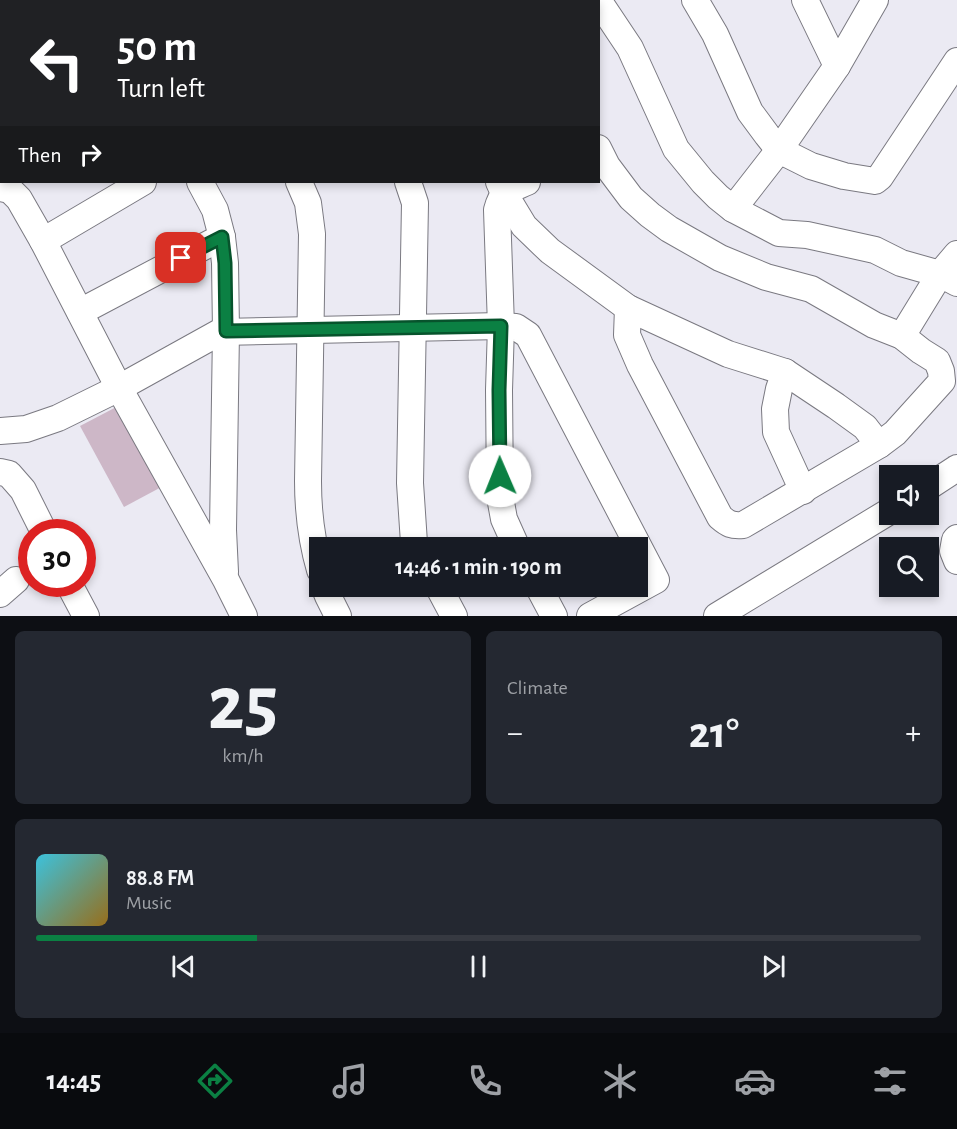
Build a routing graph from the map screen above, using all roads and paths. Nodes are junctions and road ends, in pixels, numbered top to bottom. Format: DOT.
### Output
graph roads {
  1 [pos="695,0"];
  2 [pos="805,0"];
  3 [pos="875,0"];
  4 [pos="600,3"];
  5 [pos="957,61"];
  6 [pos="837,66"];
  7 [pos="779,150"];
  8 [pos="600,152"];
  9 [pos="141,183"];
  10 [pos="201,183"];
  11 [pos="299,183"];
  12 [pos="408,183"];
  13 [pos="521,183"];
  14 [pos="501,187"];
  15 [pos="0,188"];
  16 [pos="732,209"];
  17 [pos="222,237"];
  18 [pos="43,241"];
  19 [pos="957,254"];
  20 [pos="949,278"];
  21 [pos="628,308"];
  22 [pos="80,312"];
  23 [pos="501,326"];
  24 [pos="412,327"];
  25 [pos="312,330"];
  26 [pos="226,331"];
  27 [pos="902,336"];
  28 [pos="785,372"];
  29 [pos="119,388"];
  30 [pos="0,431"];
  31 [pos="879,445"];
  32 [pos="957,468"];
  33 [pos="0,472"];
  34 [pos="939,480"];
  35 [pos="802,490"];
  36 [pos="879,518"];
  37 [pos="38,519"];
  38 [pos="312,537"];
  39 [pos="414,537"];
  40 [pos="512,537"];
  41 [pos="957,538"];
  42 [pos="957,561"];
  43 [pos="226,580"];
  44 [pos="76,597"];
  45 [pos="328,597"];
  46 [pos="444,597"];
  47 [pos="544,597"];
  48 [pos="86,616"];
  49 [pos="244,616"];
  50 [pos="338,616"];
  51 [pos="454,616"];
  52 [pos="554,616"];
  53 [pos="590,616"];
  54 [pos="717,616"];
  1 -- 7 [label="street"];
  2 -- 6 [label="street"];
  3 -- 6 [label="street"];
  4 -- 16 [label="street"];
  5 -- 7 [label="street"];
  6 -- 7 [label="street"];
  7 -- 16 [label="street"];
  8 -- 27 [label="street"];
  9 -- 18 [label="street"];
  10 -- 17 [label="street"];
  11 -- 25 [label="street"];
  12 -- 24 [label="street"];
  13 -- 14 [label="street"];
  14 -- 21 [label="street"];
  14 -- 23 [label="street"];
  15 -- 18 [label="street"];
  16 -- 20 [label="street"];
  17 -- 22 [label="street"];
  17 -- 26 [label="street"];
  18 -- 22 [label="street"];
  19 -- 20 [label="street"];
  20 -- 27 [label="street"];
  21 -- 28 [label="street"];
  21 -- 35 [label="street"];
  22 -- 29 [label="street"];
  23 -- 24 [label="street"];
  23 -- 40 [label="street"];
  23 -- 53 [label="street"];
  24 -- 25 [label="street"];
  24 -- 39 [label="street"];
  25 -- 26 [label="street"];
  25 -- 38 [label="street"];
  26 -- 29 [label="street"];
  26 -- 43 [label="street"];
  27 -- 31 [label="street"];
  28 -- 31 [label="street"];
  28 -- 35 [label="street"];
  29 -- 30 [label="street"];
  29 -- 43 [label="street"];
  31 -- 35 [label="street"];
  32 -- 34 [label="street"];
  33 -- 37 [label="street"];
  36 -- 54 [label="street"];
  41 -- 42 [label="street"];
  43 -- 49 [label="street"];
  44 -- 48 [label="street"];
  45 -- 50 [label="street"];
  46 -- 51 [label="street"];
  47 -- 52 [label="street"];
}
